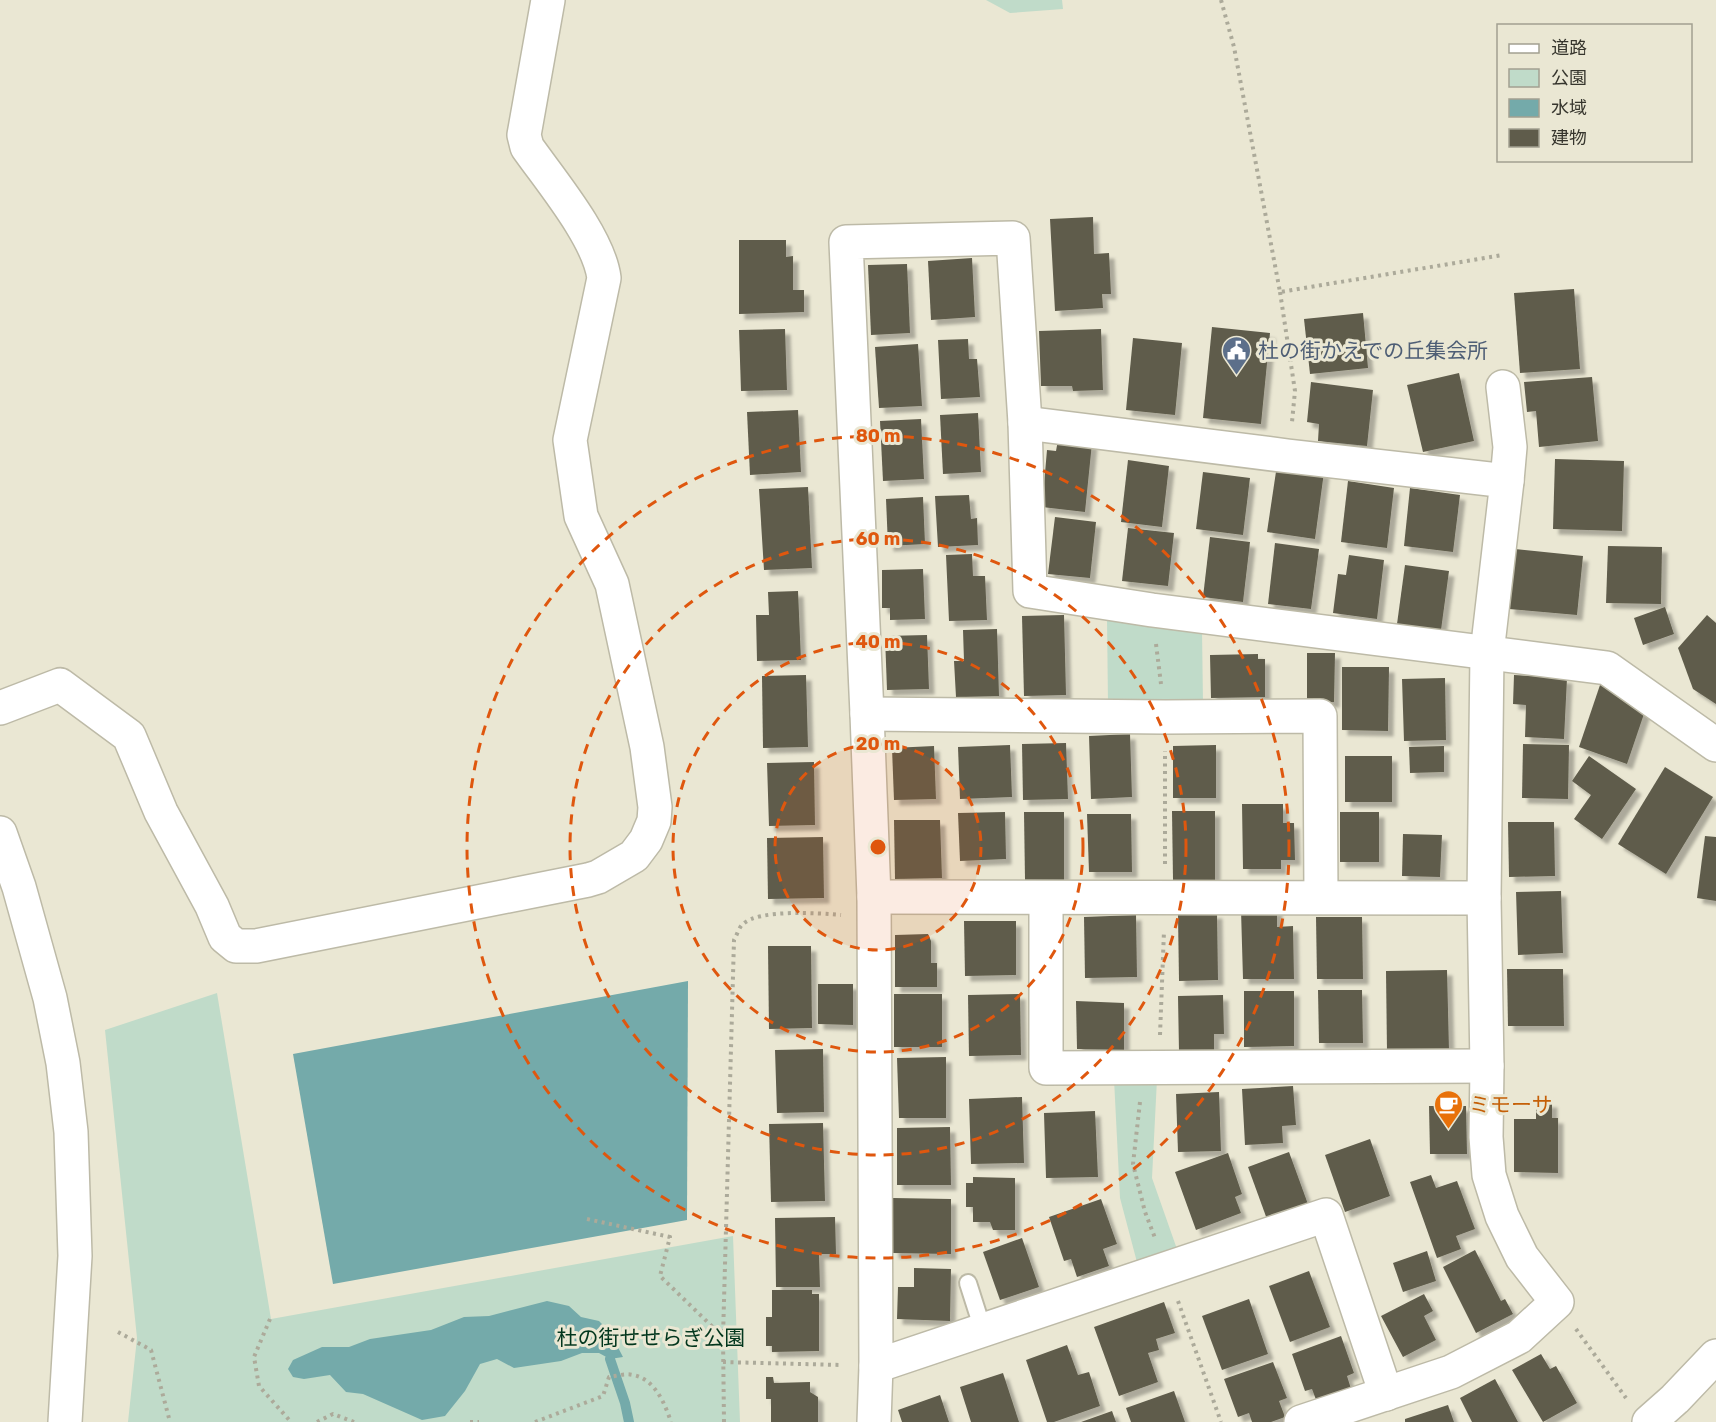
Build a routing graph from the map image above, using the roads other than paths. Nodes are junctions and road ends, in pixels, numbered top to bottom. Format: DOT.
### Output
graph roads {
  1 [pos="548,0"];
  2 [pos="1503,387"];
  3 [pos="1025,423"];
  4 [pos="1507,481"];
  5 [pos="1487,653"];
  6 [pos="0,708"];
  7 [pos="867,714"];
  8 [pos="1716,745"];
  9 [pos="0,833"];
  10 [pos="1321,897"];
  11 [pos="1046,898"];
  12 [pos="1484,898"];
  13 [pos="874,907"];
  14 [pos="1487,1066"];
  15 [pos="968,1283"];
  16 [pos="983,1330"];
  17 [pos="1716,1356"];
  18 [pos="876,1366"];
  19 [pos="1386,1394"];
  20 [pos="64,1422"];
  21 [pos="874,1422"];
  22 [pos="1301,1422"];
  23 [pos="1648,1422"];
  1 -- 6 [label="street"];
  2 -- 4 [label="street"];
  3 -- 4 [label="street"];
  3 -- 5 [label="street"];
  3 -- 7 [label="street"];
  4 -- 5 [label="street"];
  5 -- 8 [label="street"];
  5 -- 12 [label="street"];
  7 -- 10 [label="street"];
  7 -- 13 [label="street"];
  9 -- 20 [label="street"];
  10 -- 11 [label="street"];
  10 -- 12 [label="street"];
  11 -- 13 [label="street"];
  11 -- 14 [label="street"];
  12 -- 14 [label="street"];
  13 -- 18 [label="street"];
  14 -- 19 [label="street"];
  15 -- 16 [label="lane"];
  16 -- 18 [label="street"];
  16 -- 19 [label="street"];
  17 -- 23 [label="street"];
  18 -- 21 [label="street"];
  19 -- 22 [label="street"];
}
